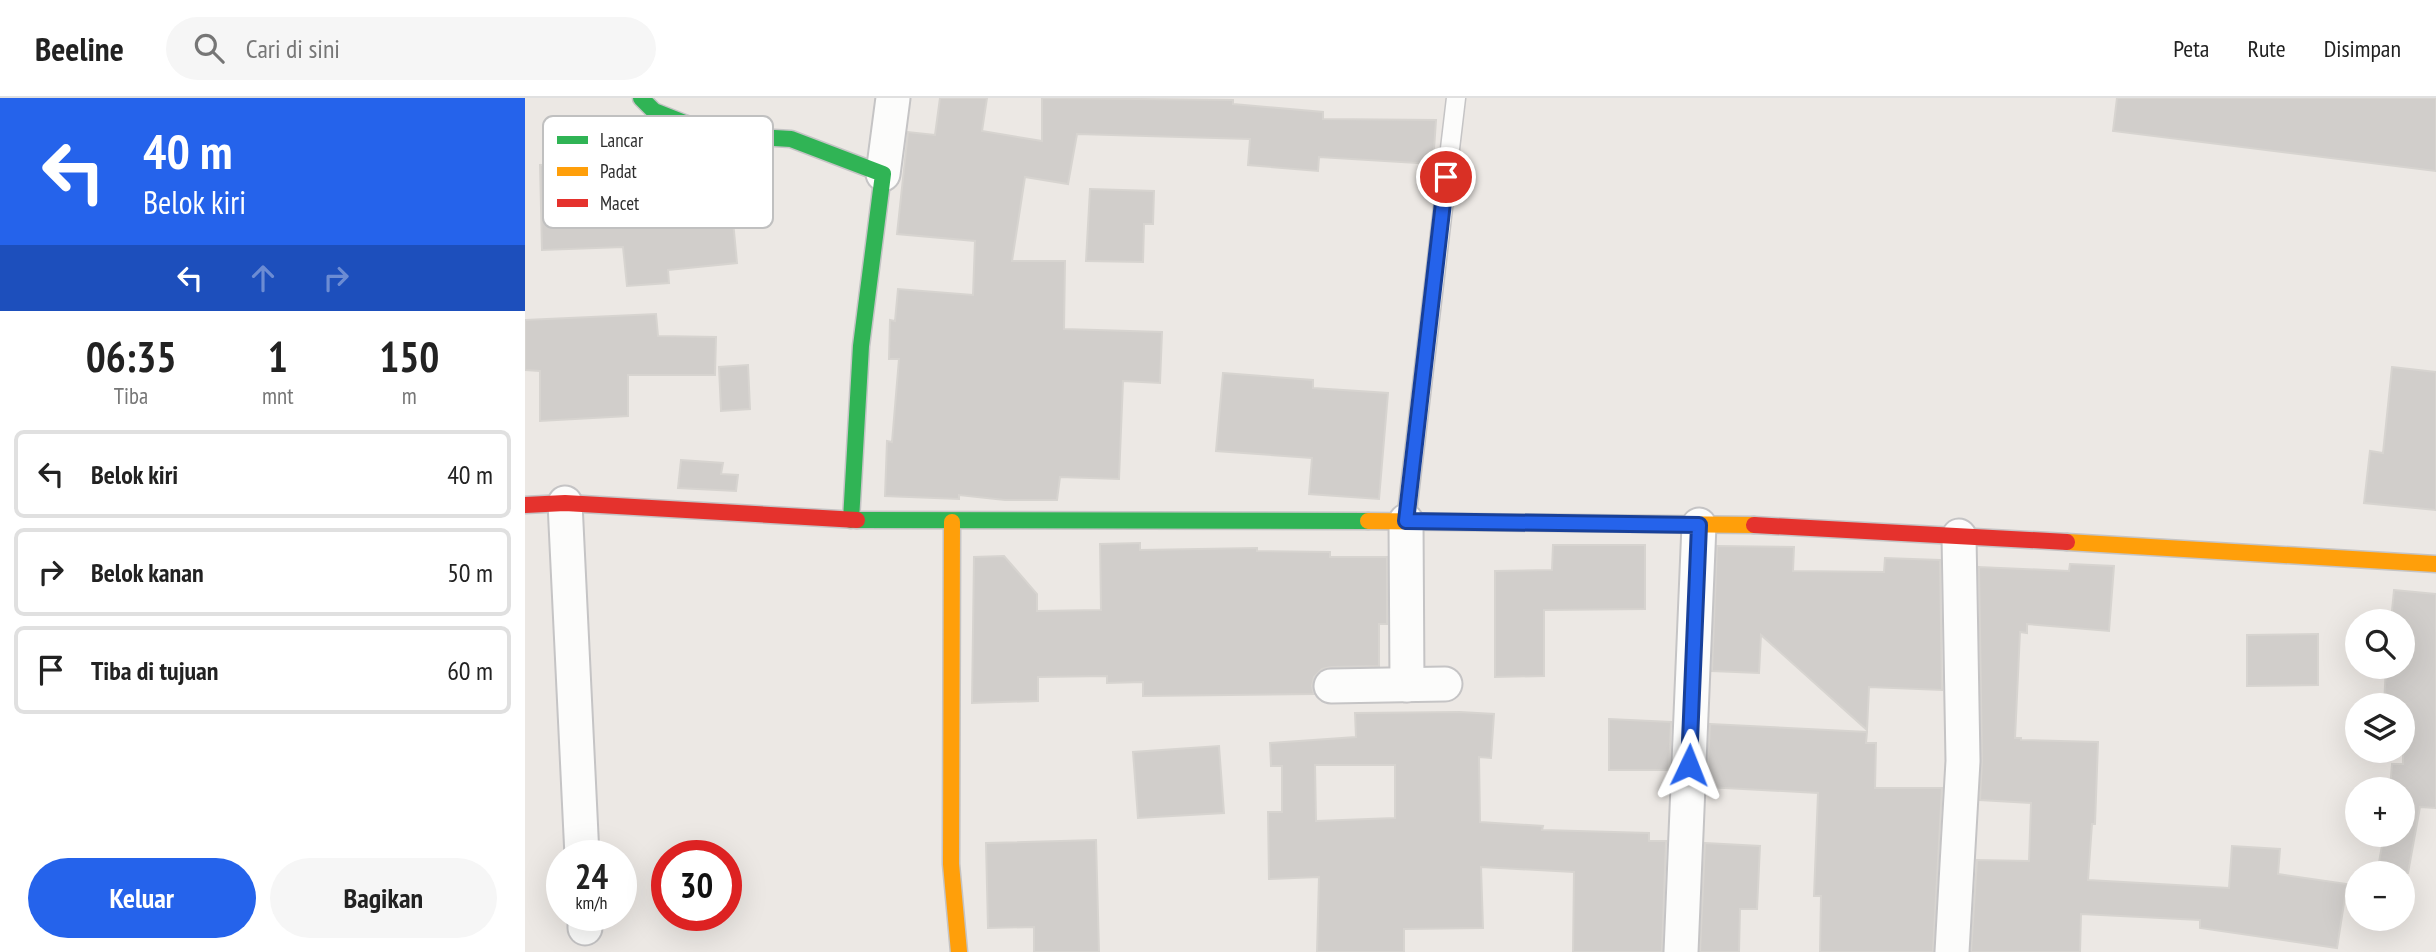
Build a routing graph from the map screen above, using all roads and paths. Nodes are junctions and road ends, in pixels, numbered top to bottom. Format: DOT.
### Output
graph roads {
  1 [pos="641,98"];
  2 [pos="893,98"];
  3 [pos="1456,98"];
  4 [pos="667,116"];
  5 [pos="773,137"];
  6 [pos="883,174"];
  7 [pos="565,503"];
  8 [pos="525,505"];
  9 [pos="851,520"];
  10 [pos="1406,521"];
  11 [pos="952,522"];
  12 [pos="1699,525"];
  13 [pos="1959,536"];
  14 [pos="2436,564"];
  15 [pos="1407,684"];
  16 [pos="1445,684"];
  17 [pos="1331,686"];
  18 [pos="581,840"];
  19 [pos="960,952"];
  20 [pos="1681,952"];
  21 [pos="1952,952"];
  1 -- 4 [label="street"];
  2 -- 6 [label="street"];
  3 -- 10 [label="lane"];
  5 -- 6 [label="street"];
  6 -- 9 [label="street"];
  7 -- 8 [label="street"];
  7 -- 9 [label="street"];
  7 -- 18 [label="street"];
  9 -- 11 [label="street"];
  10 -- 11 [label="street"];
  10 -- 12 [label="street"];
  10 -- 15 [label="street"];
  11 -- 19 [label="street"];
  12 -- 13 [label="street"];
  12 -- 20 [label="street"];
  13 -- 14 [label="street"];
  13 -- 21 [label="street"];
  15 -- 16 [label="street"];
  15 -- 17 [label="street"];
}
